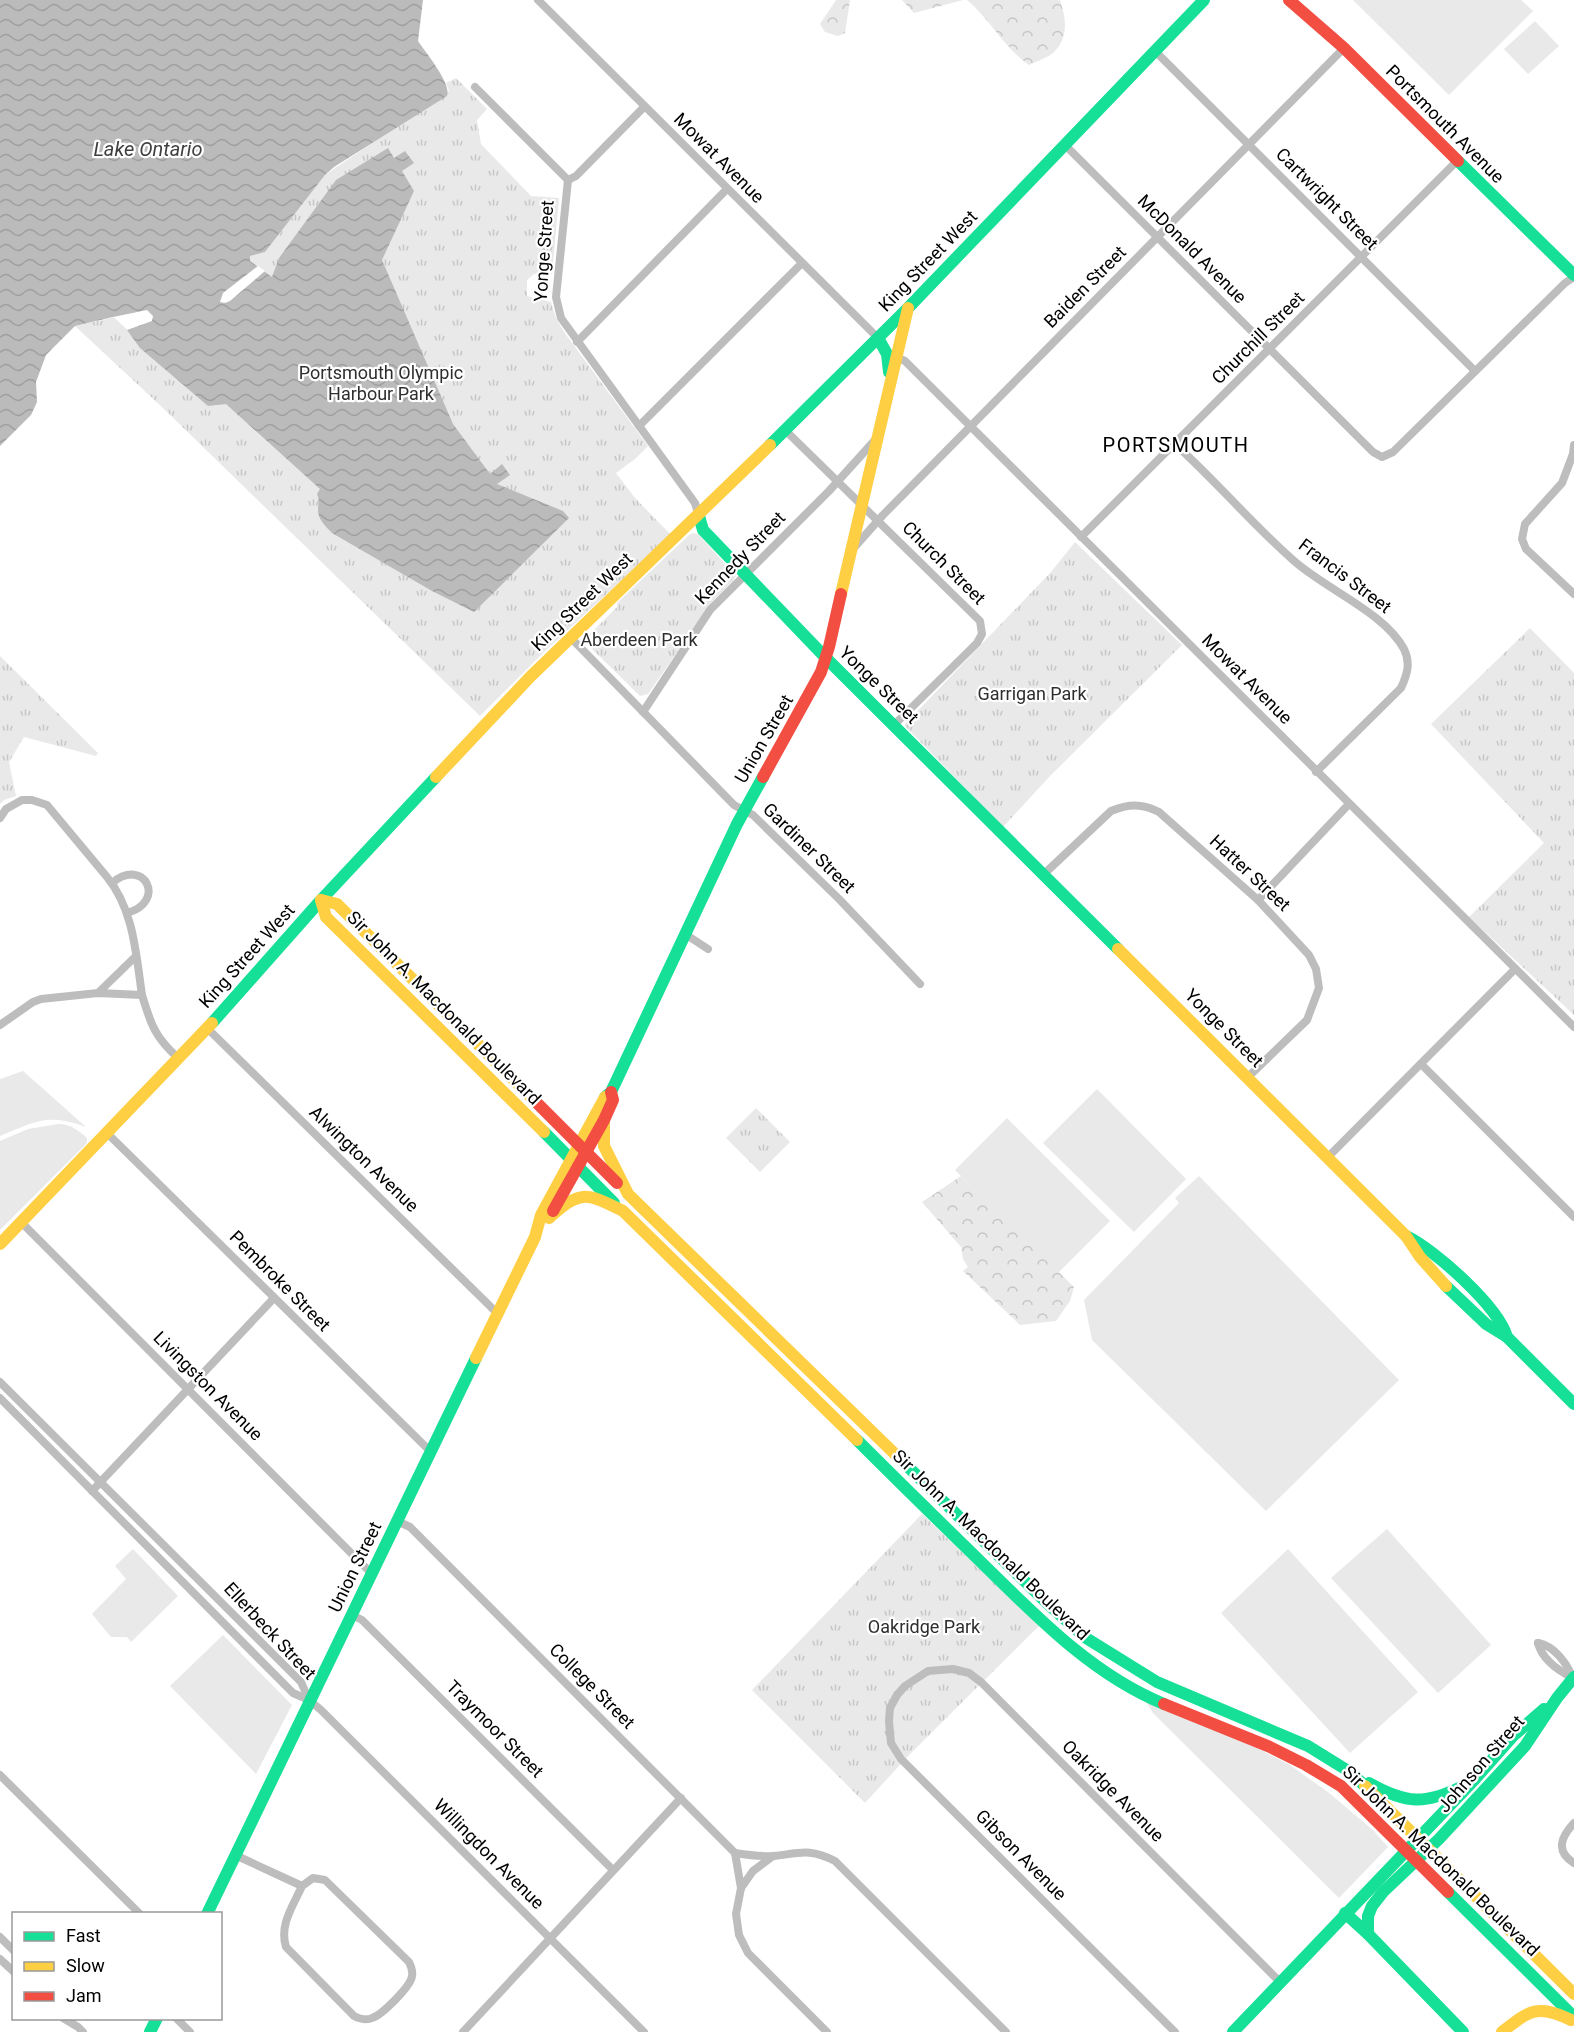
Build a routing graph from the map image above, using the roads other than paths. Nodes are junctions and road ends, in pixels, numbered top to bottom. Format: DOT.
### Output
graph roads {
  1 [pos="538,0"];
  2 [pos="1204,0"];
  3 [pos="1289,0"];
  4 [pos="1299,0"];
  5 [pos="1307,14"];
  6 [pos="1344,48"];
  7 [pos="1155,51"];
  8 [pos="475,87"];
  9 [pos="644,107"];
  10 [pos="1248,144"];
  11 [pos="1065,145"];
  12 [pos="1457,161"];
  13 [pos="568,180"];
  14 [pos="727,189"];
  15 [pos="1157,238"];
  16 [pos="1362,257"];
  17 [pos="802,263"];
  18 [pos="1574,276"];
  19 [pos="908,308"];
  20 [pos="878,338"];
  21 [pos="577,342"];
  22 [pos="1269,349"];
  23 [pos="896,357"];
  24 [pos="1475,371"];
  25 [pos="890,382"];
  26 [pos="639,426"];
  27 [pos="970,427"];
  28 [pos="785,430"];
  29 [pos="876,440"];
  30 [pos="1175,444"];
  31 [pos="1574,451"];
  32 [pos="837,482"];
  33 [pos="861,505"];
  34 [pos="699,516"];
  35 [pos="878,520"];
  36 [pos="1081,537"];
  37 [pos="851,551"];
  38 [pos="745,574"];
  39 [pos="1574,594"];
  40 [pos="571,638"];
  41 [pos="826,658"];
  42 [pos="643,712"];
  43 [pos="894,725"];
  44 [pos="1316,772"];
  45 [pos="1349,804"];
  46 [pos="744,810"];
  47 [pos="0,818"];
  48 [pos="1044,874"];
  49 [pos="112,883"];
  50 [pos="321,900"];
  51 [pos="1258,900"];
  52 [pos="127,913"];
  53 [pos="685,934"];
  54 [pos="708,949"];
  55 [pos="136,956"];
  56 [pos="1515,969"];
  57 [pos="920,984"];
  58 [pos="98,993"];
  59 [pos="142,996"];
  60 [pos="0,1025"];
  61 [pos="1574,1027"];
  62 [pos="207,1028"];
  63 [pos="178,1058"];
  64 [pos="1421,1064"];
  65 [pos="1248,1077"];
  66 [pos="611,1092"];
  67 [pos="604,1120"];
  68 [pos="107,1133"];
  69 [pos="582,1149"];
  70 [pos="1328,1157"];
  71 [pos="574,1164"];
  72 [pos="628,1194"];
  73 [pos="622,1211"];
  74 [pos="1574,1217"];
  75 [pos="549,1218"];
  76 [pos="21,1222"];
  77 [pos="535,1237"];
  78 [pos="0,1244"];
  79 [pos="274,1298"];
  80 [pos="498,1314"];
  81 [pos="0,1382"];
  82 [pos="189,1389"];
  83 [pos="0,1398"];
  84 [pos="1574,1404"];
  85 [pos="430,1452"];
  86 [pos="100,1482"];
  87 [pos="92,1491"];
  88 [pos="398,1521"];
  89 [pos="372,1574"];
  90 [pos="352,1615"];
  91 [pos="1574,1678"];
  92 [pos="905,1686"];
  93 [pos="1557,1698"];
  94 [pos="309,1700"];
  95 [pos="1350,1772"];
  96 [pos="0,1775"];
  97 [pos="1475,1779"];
  98 [pos="681,1798"];
  99 [pos="1574,1823"];
  100 [pos="1418,1838"];
  101 [pos="1429,1848"];
  102 [pos="735,1853"];
  103 [pos="1412,1854"];
  104 [pos="235,1855"];
  105 [pos="773,1856"];
  106 [pos="1574,1863"];
  107 [pos="613,1870"];
  108 [pos="302,1886"];
  109 [pos="741,1888"];
  110 [pos="138,1912"];
  111 [pos="208,1912"];
  112 [pos="1345,1913"];
  113 [pos="1368,1934"];
  114 [pos="0,1937"];
  115 [pos="550,1938"];
  116 [pos="12,1949"];
  117 [pos="0,1959"];
  118 [pos="12,1970"];
  119 [pos="1280,1982"];
  120 [pos="1574,1994"];
  121 [pos="1574,2016"];
  122 [pos="177,2020"];
  123 [pos="1574,2021"];
  124 [pos="823,2030"];
  125 [pos="190,2032"];
  126 [pos="463,2032"];
  127 [pos="645,2032"];
  128 [pos="1006,2032"];
  129 [pos="1175,2032"];
  130 [pos="1233,2032"];
  131 [pos="1463,2032"];
  132 [pos="1502,2032"];
  1 -- 9 [label="street, Mowat Avenue"];
  2 -- 7 [label="main road, King Street West"];
  3 -- 5 [label="main road, Portsmouth Avenue"];
  4 -- 5 [label="main road"];
  5 -- 6 [label="main road, Portsmouth Avenue"];
  6 -- 10 [label="street, Baiden Street"];
  6 -- 12 [label="main road, Portsmouth Avenue"];
  7 -- 10 [label="street, Cartwright Street"];
  7 -- 11 [label="main road, King Street West"];
  8 -- 13 [label="street, Yonge Street"];
  9 -- 13 [label="street"];
  9 -- 14 [label="street, Mowat Avenue"];
  10 -- 15 [label="street, Baiden Street"];
  10 -- 16 [label="street, Cartwright Street"];
  11 -- 15 [label="street, McDonald Avenue"];
  11 -- 19 [label="main road, King Street West"];
  12 -- 16 [label="street, Churchill Street"];
  12 -- 18 [label="main road, Portsmouth Avenue"];
  13 -- 21 [label="street, Yonge Street"];
  14 -- 17 [label="street, Mowat Avenue"];
  14 -- 21 [label="street"];
  15 -- 22 [label="street, McDonald Avenue"];
  15 -- 27 [label="street, Baiden Street"];
  16 -- 22 [label="street, Churchill Street"];
  16 -- 24 [label="street, Cartwright Street"];
  17 -- 20 [label="street, Mowat Avenue"];
  17 -- 26 [label="street"];
  18 -- 24 [label="street"];
  19 -- 20 [label="main road, King Street West"];
  19 -- 23 [label="main road, Union Street"];
  20 -- 25 [label="main road, Union Street"];
  20 -- 28 [label="main road, King Street West"];
  21 -- 26 [label="street, Yonge Street"];
  22 -- 24 [label="street, McDonald Avenue"];
  22 -- 30 [label="street, Churchill Street"];
  23 -- 25 [label="main road, Union Street"];
  23 -- 27 [label="street, Mowat Avenue"];
  25 -- 29 [label="main road, Union Street"];
  26 -- 34 [label="street, Yonge Street"];
  27 -- 35 [label="street, Baiden Street"];
  27 -- 36 [label="street, Mowat Avenue"];
  28 -- 32 [label="street, Church Street"];
  28 -- 34 [label="main road, King Street West"];
  29 -- 32 [label="street, Kennedy Street"];
  29 -- 33 [label="main road, Union Street"];
  30 -- 36 [label="street, Churchill Street"];
  30 -- 44 [label="street, Francis Street"];
  31 -- 39 [label="street"];
  32 -- 33 [label="street, Church Street"];
  32 -- 38 [label="street, Kennedy Street"];
  33 -- 35 [label="street, Church Street"];
  33 -- 37 [label="main road, Union Street"];
  34 -- 38 [label="main road, Yonge Street"];
  34 -- 40 [label="main road, King Street West"];
  35 -- 37 [label="street, Baiden Street"];
  35 -- 43 [label="street, Church Street"];
  36 -- 44 [label="street, Mowat Avenue"];
  37 -- 41 [label="main road, Union Street"];
  38 -- 41 [label="main road, Yonge Street"];
  38 -- 42 [label="street, Kennedy Street"];
  40 -- 42 [label="street, Gardiner Street"];
  40 -- 50 [label="main road, King Street West"];
  41 -- 43 [label="main road, Yonge Street"];
  41 -- 46 [label="main road, Union Street"];
  42 -- 46 [label="street, Gardiner Street"];
  43 -- 48 [label="main road, Yonge Street"];
  44 -- 45 [label="street, Mowat Avenue"];
  45 -- 51 [label="street"];
  45 -- 56 [label="street, Mowat Avenue"];
  46 -- 53 [label="main road, Union Street"];
  46 -- 57 [label="street, Gardiner Street"];
  47 -- 49 [label="street"];
  48 -- 51 [label="street, Hatter Street"];
  48 -- 65 [label="main road, Yonge Street"];
  49 -- 52 [label="street"];
  49 -- 52 [label="street"];
  50 -- 62 [label="main road, King Street West"];
  50 -- 69 [label="main road, Sir John A. Macdonald Boulevard"];
  50 -- 71 [label="main road, Sir John A. Macdonald Boulevard"];
  51 -- 65 [label="street, Hatter Street"];
  52 -- 55 [label="street"];
  53 -- 54 [label="street"];
  53 -- 66 [label="main road, Union Street"];
  55 -- 58 [label="street"];
  55 -- 59 [label="street"];
  56 -- 61 [label="street, Mowat Avenue"];
  56 -- 64 [label="street"];
  58 -- 59 [label="street"];
  58 -- 60 [label="street"];
  59 -- 63 [label="street"];
  62 -- 63 [label="main road, King Street West"];
  62 -- 80 [label="street, Alwington Avenue"];
  63 -- 68 [label="main road, King Street West"];
  64 -- 70 [label="street"];
  64 -- 74 [label="street"];
  65 -- 70 [label="main road, Yonge Street"];
  66 -- 67 [label="main road, Union Street"];
  66 -- 69 [label="main road, Union Street"];
  67 -- 69 [label="main road, Union Street"];
  67 -- 72 [label="main road"];
  68 -- 76 [label="main road, King Street West"];
  68 -- 79 [label="street, Pembroke Street"];
  69 -- 71 [label="main road, Union Street"];
  69 -- 72 [label="main road, Sir John A. Macdonald Boulevard"];
  70 -- 84 [label="main road, Yonge Street"];
  71 -- 73 [label="main road, Sir John A. Macdonald Boulevard"];
  71 -- 75 [label="main road, Union Street"];
  71 -- 77 [label="main road, Union Street"];
  72 -- 95 [label="main road, Sir John A. Macdonald Boulevard"];
  73 -- 75 [label="main road"];
  73 -- 103 [label="main road, Sir John A. Macdonald Boulevard"];
  75 -- 77 [label="main road, Union Street"];
  76 -- 78 [label="main road, King Street West"];
  76 -- 82 [label="street, Livingston Avenue"];
  77 -- 80 [label="main road, Union Street"];
  79 -- 82 [label="street"];
  79 -- 85 [label="street, Pembroke Street"];
  80 -- 85 [label="main road, Union Street"];
  81 -- 86 [label="street, Ellerbeck Street"];
  82 -- 86 [label="street"];
  82 -- 89 [label="street, Livingston Avenue"];
  83 -- 87 [label="street, Ellerbeck Street"];
  85 -- 88 [label="main road, Union Street"];
  86 -- 87 [label="street"];
  86 -- 94 [label="street, Ellerbeck Street"];
  87 -- 94 [label="street, Ellerbeck Street"];
  88 -- 89 [label="main road, Union Street"];
  88 -- 98 [label="street, College Street"];
  89 -- 90 [label="main road, Union Street"];
  90 -- 94 [label="main road, Union Street"];
  90 -- 107 [label="street, Traymoor Street"];
  91 -- 93 [label="main road, Johnson Street"];
  92 -- 119 [label="street, Oakridge Avenue"];
  92 -- 129 [label="street, Gibson Avenue"];
  93 -- 97 [label="main road, Johnson Street"];
  93 -- 101 [label="main road, Johnson Street"];
  94 -- 104 [label="main road, Union Street"];
  94 -- 115 [label="street, Willingdon Avenue"];
  95 -- 97 [label="main road"];
  95 -- 100 [label="main road, Sir John A. Macdonald Boulevard"];
  96 -- 110 [label="street"];
  97 -- 100 [label="main road, Johnson Street"];
  98 -- 102 [label="street, College Street"];
  98 -- 107 [label="street"];
  99 -- 106 [label="street"];
  100 -- 101 [label="main road, Sir John A. Macdonald Boulevard"];
  100 -- 103 [label="main road, Johnson Street"];
  101 -- 103 [label="main road, Johnson Street"];
  101 -- 120 [label="main road, Sir John A. Macdonald Boulevard"];
  102 -- 105 [label="street"];
  102 -- 109 [label="street"];
  103 -- 112 [label="main road, Johnson Street"];
  103 -- 113 [label="main road, Johnson Street"];
  103 -- 121 [label="main road, Sir John A. Macdonald Boulevard"];
  104 -- 108 [label="street"];
  104 -- 111 [label="main road, Union Street"];
  105 -- 109 [label="street"];
  105 -- 128 [label="street"];
  107 -- 115 [label="street"];
  108 -- 108 [label="street"];
  109 -- 124 [label="street"];
  112 -- 113 [label="main road"];
  112 -- 119 [label="main road, Johnson Street"];
  113 -- 131 [label="main road"];
  114 -- 116 [label="street"];
  115 -- 126 [label="street"];
  115 -- 127 [label="street, Willingdon Avenue"];
  117 -- 118 [label="street"];
  119 -- 130 [label="main road, Johnson Street"];
  122 -- 125 [label="street"];
  123 -- 132 [label="main road"];
}
